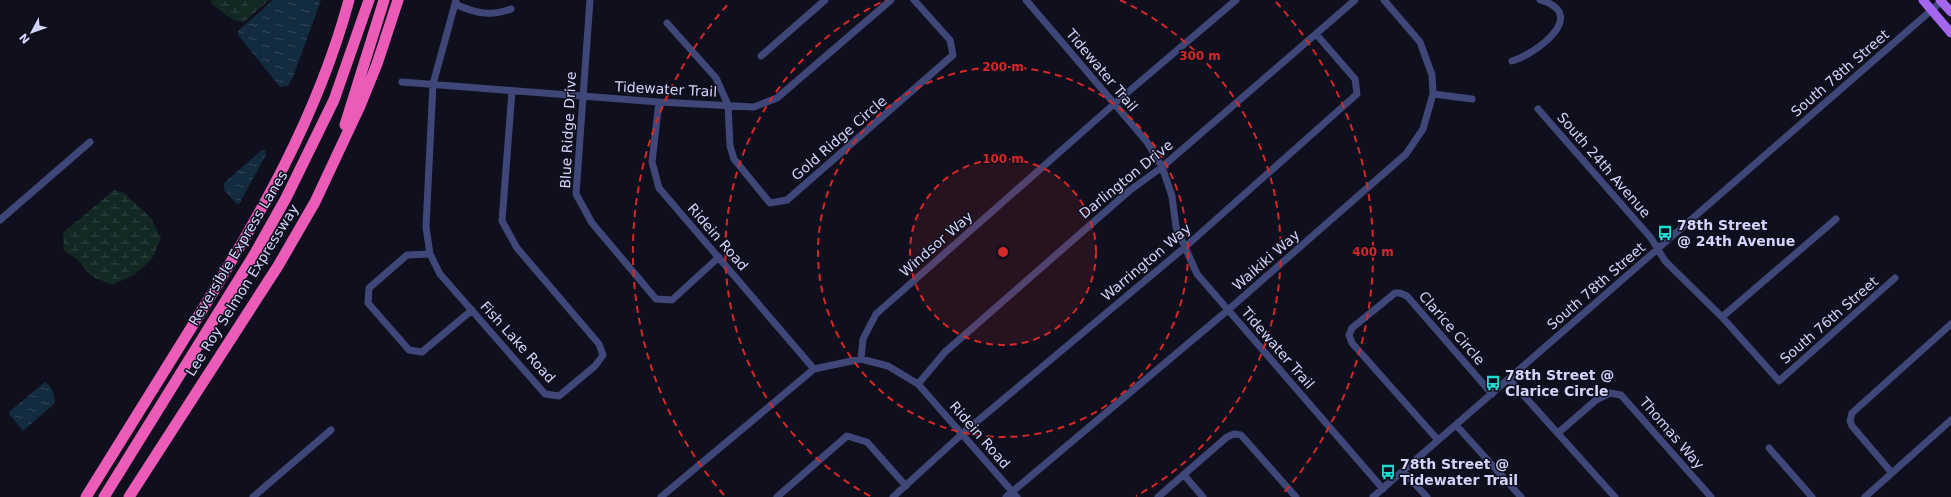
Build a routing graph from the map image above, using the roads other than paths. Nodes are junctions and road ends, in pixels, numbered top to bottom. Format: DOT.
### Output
graph roads {
  1 [pos="349,0"];
  2 [pos="369,0"];
  3 [pos="384,0"];
  4 [pos="398,0"];
  5 [pos="590,0"];
  6 [pos="825,0"];
  7 [pos="891,0"];
  8 [pos="914,0"];
  9 [pos="1026,0"];
  10 [pos="1236,0"];
  11 [pos="1355,0"];
  12 [pos="1384,0"];
  13 [pos="1540,0"];
  14 [pos="1923,0"];
  15 [pos="1942,1"];
  16 [pos="456,2"];
  17 [pos="512,9"];
  18 [pos="1932,11"];
  19 [pos="1951,12"];
  20 [pos="667,23"];
  21 [pos="1951,33"];
  22 [pos="1316,34"];
  23 [pos="761,56"];
  24 [pos="1512,61"];
  25 [pos="402,82"];
  26 [pos="433,84"];
  27 [pos="512,91"];
  28 [pos="1433,94"];
  29 [pos="583,96"];
  30 [pos="1472,99"];
  31 [pos="659,102"];
  32 [pos="1114,104"];
  33 [pos="728,105"];
  34 [pos="1538,109"];
  35 [pos="90,142"];
  36 [pos="1162,167"];
  37 [pos="330,170"];
  38 [pos="1836,219"];
  39 [pos="0,220"];
  40 [pos="1184,248"];
  41 [pos="1658,249"];
  42 [pos="430,254"];
  43 [pos="719,257"];
  44 [pos="1895,278"];
  45 [pos="472,310"];
  46 [pos="1228,310"];
  47 [pos="1722,317"];
  48 [pos="1951,324"];
  49 [pos="861,359"];
  50 [pos="814,369"];
  51 [pos="1509,379"];
  52 [pos="1779,381"];
  53 [pos="918,384"];
  54 [pos="1492,394"];
  55 [pos="1951,420"];
  56 [pos="1456,425"];
  57 [pos="331,430"];
  58 [pos="1558,433"];
  59 [pos="962,434"];
  60 [pos="1438,440"];
  61 [pos="1769,448"];
  62 [pos="1403,471"];
  63 [pos="1892,473"];
  64 [pos="1184,475"];
  65 [pos="906,486"];
  66 [pos="1382,488"];
  67 [pos="1015,494"];
  68 [pos="86,497"];
  69 [pos="104,497"];
  70 [pos="129,497"];
  71 [pos="253,497"];
  72 [pos="661,497"];
  73 [pos="777,497"];
  74 [pos="893,497"];
  75 [pos="1006,497"];
  76 [pos="1158,497"];
  77 [pos="1203,497"];
  78 [pos="1296,497"];
  79 [pos="1373,497"];
  80 [pos="1427,497"];
  81 [pos="1521,497"];
  82 [pos="1615,497"];
  83 [pos="1711,497"];
  84 [pos="1812,497"];
  85 [pos="1865,497"];
  1 -- 68 [label="highway, Lee Roy Selmon Expressway"];
  2 -- 69 [label="highway, Reversible Express Lanes"];
  3 -- 37 [label="highway"];
  4 -- 37 [label="highway, Lee Roy Selmon Expressway"];
  5 -- 29 [label="street, Blue Ridge Drive"];
  6 -- 23 [label="street"];
  7 -- 33 [label="street, Tidewater Trail"];
  8 -- 33 [label="street, Gold Ridge Circle"];
  9 -- 32 [label="street, Tidewater Trail"];
  10 -- 32 [label="street, Windsor Way"];
  11 -- 22 [label="street, Darlington Drive"];
  12 -- 28 [label="street, Waikiki Way"];
  13 -- 24 [label="street"];
  14 -- 18 [label="main road"];
  15 -- 18 [label="street, South 78th Street"];
  15 -- 19 [label="main road"];
  16 -- 17 [label="street"];
  16 -- 26 [label="street, Fish Lake Road"];
  18 -- 21 [label="main road"];
  18 -- 41 [label="street, South 78th Street"];
  20 -- 33 [label="street"];
  22 -- 36 [label="street, Darlington Drive"];
  22 -- 40 [label="street, Warrington Way"];
  25 -- 26 [label="street, Tidewater Trail"];
  26 -- 27 [label="street, Tidewater Trail"];
  26 -- 42 [label="street, Fish Lake Road"];
  27 -- 29 [label="street, Tidewater Trail"];
  27 -- 45 [label="street, Fish Lake Road"];
  28 -- 30 [label="street"];
  28 -- 46 [label="street, Waikiki Way"];
  29 -- 31 [label="street, Tidewater Trail"];
  29 -- 43 [label="street, Blue Ridge Drive"];
  31 -- 33 [label="street, Tidewater Trail"];
  31 -- 43 [label="street, Ridein Road"];
  32 -- 36 [label="street, Tidewater Trail"];
  32 -- 49 [label="street, Windsor Way"];
  34 -- 41 [label="street, South 24th Avenue"];
  35 -- 39 [label="street"];
  36 -- 40 [label="street, Tidewater Trail"];
  36 -- 53 [label="street, Darlington Drive"];
  37 -- 70 [label="highway, Lee Roy Selmon Expressway"];
  38 -- 47 [label="street"];
  40 -- 46 [label="street, Tidewater Trail"];
  40 -- 59 [label="street, Warrington Way"];
  41 -- 47 [label="street, South 24th Avenue"];
  41 -- 51 [label="street, South 78th Street"];
  42 -- 45 [label="street, Fish Lake Road"];
  42 -- 45 [label="street"];
  43 -- 50 [label="street, Ridein Road"];
  44 -- 52 [label="street, South 76th Street"];
  46 -- 66 [label="street, Tidewater Trail"];
  46 -- 67 [label="street, Waikiki Way"];
  47 -- 52 [label="street, South 24th Avenue"];
  48 -- 63 [label="street"];
  49 -- 50 [label="street"];
  49 -- 53 [label="street, Ridein Road"];
  50 -- 72 [label="street"];
  51 -- 54 [label="street, South 78th Street"];
  51 -- 58 [label="street"];
  53 -- 59 [label="street, Ridein Road"];
  54 -- 56 [label="street, South 78th Street"];
  54 -- 60 [label="street, Clarice Circle"];
  55 -- 63 [label="street"];
  56 -- 60 [label="street, South 78th Street"];
  56 -- 81 [label="street"];
  57 -- 71 [label="street"];
  58 -- 82 [label="street"];
  58 -- 83 [label="street, Thomas Way"];
  59 -- 65 [label="street, Warrington Way"];
  59 -- 67 [label="street, Ridein Road"];
  60 -- 62 [label="street, South 78th Street"];
  61 -- 84 [label="street"];
  62 -- 66 [label="street, South 78th Street"];
  62 -- 80 [label="street"];
  63 -- 85 [label="street"];
  64 -- 76 [label="street"];
  64 -- 77 [label="street"];
  64 -- 78 [label="street"];
  65 -- 73 [label="street"];
  65 -- 74 [label="street, Warrington Way"];
  66 -- 79 [label="street, South 78th Street"];
  67 -- 75 [label="street, Waikiki Way"];
}
